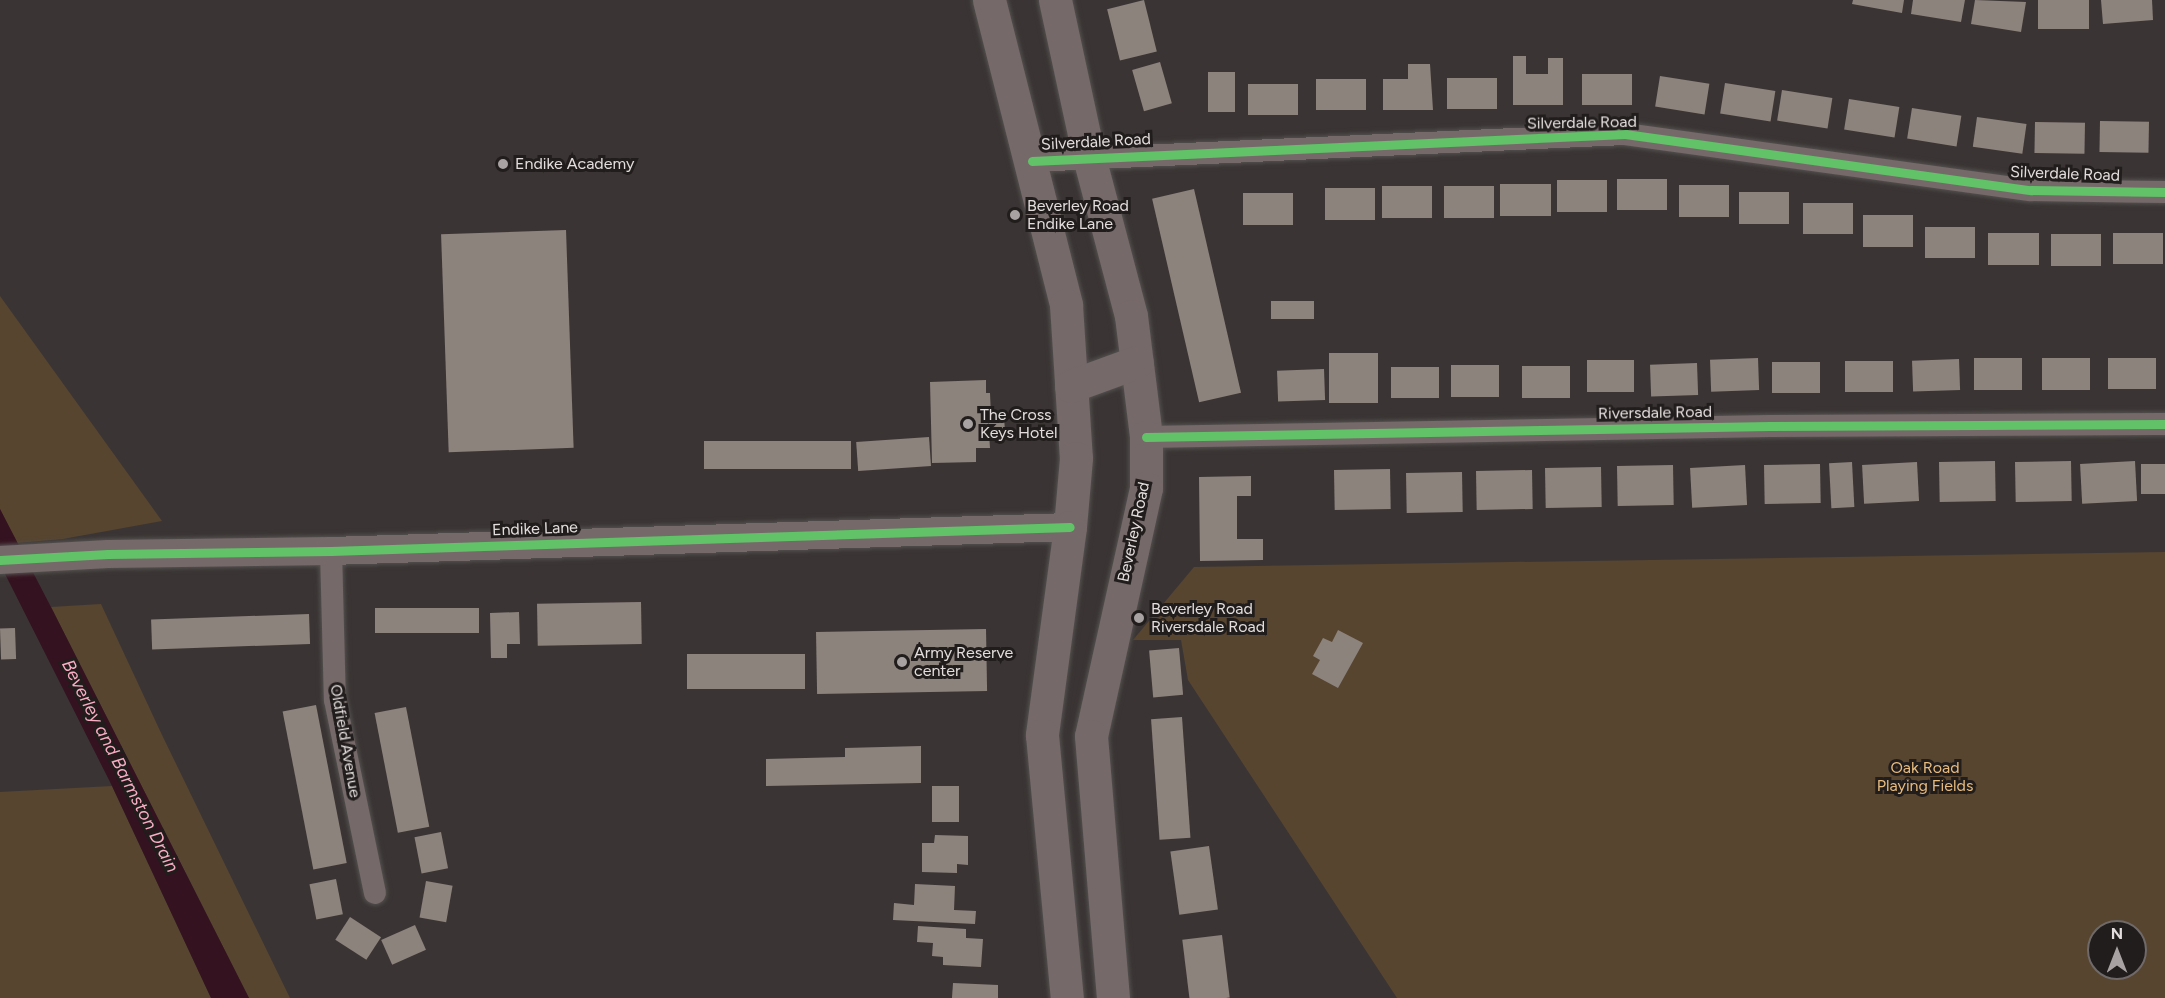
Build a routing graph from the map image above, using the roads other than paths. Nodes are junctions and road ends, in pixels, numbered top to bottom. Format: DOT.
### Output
graph roads {
  1 [pos="990,0"];
  2 [pos="1055,0"];
  3 [pos="1089,157"];
  4 [pos="1032,161"];
  5 [pos="2165,192"];
  6 [pos="1137,362"];
  7 [pos="1071,386"];
  8 [pos="2165,424"];
  9 [pos="1146,437"];
  10 [pos="1070,527"];
  11 [pos="331,551"];
  12 [pos="0,560"];
  13 [pos="375,893"];
  14 [pos="1107,937"];
  15 [pos="1061,940"];
  16 [pos="1067,998"];
  17 [pos="1113,998"];
  1 -- 4 [label="main road"];
  2 -- 3 [label="main road, Beverley Road"];
  3 -- 4 [label="street, Silverdale Road"];
  3 -- 5 [label="street, Silverdale Road"];
  3 -- 6 [label="main road, Beverley Road"];
  4 -- 7 [label="main road"];
  6 -- 7 [label="main road"];
  6 -- 9 [label="main road, Beverley Road"];
  7 -- 10 [label="main road"];
  8 -- 9 [label="street, Riversdale Road"];
  9 -- 14 [label="main road, Beverley Road"];
  10 -- 11 [label="street, Endike Lane"];
  10 -- 15 [label="main road"];
  11 -- 12 [label="street, Endike Lane"];
  11 -- 13 [label="street, Oldfield Avenue"];
  14 -- 15 [label="main road"];
  14 -- 17 [label="main road, Beverley Road"];
  15 -- 16 [label="main road"];
}
